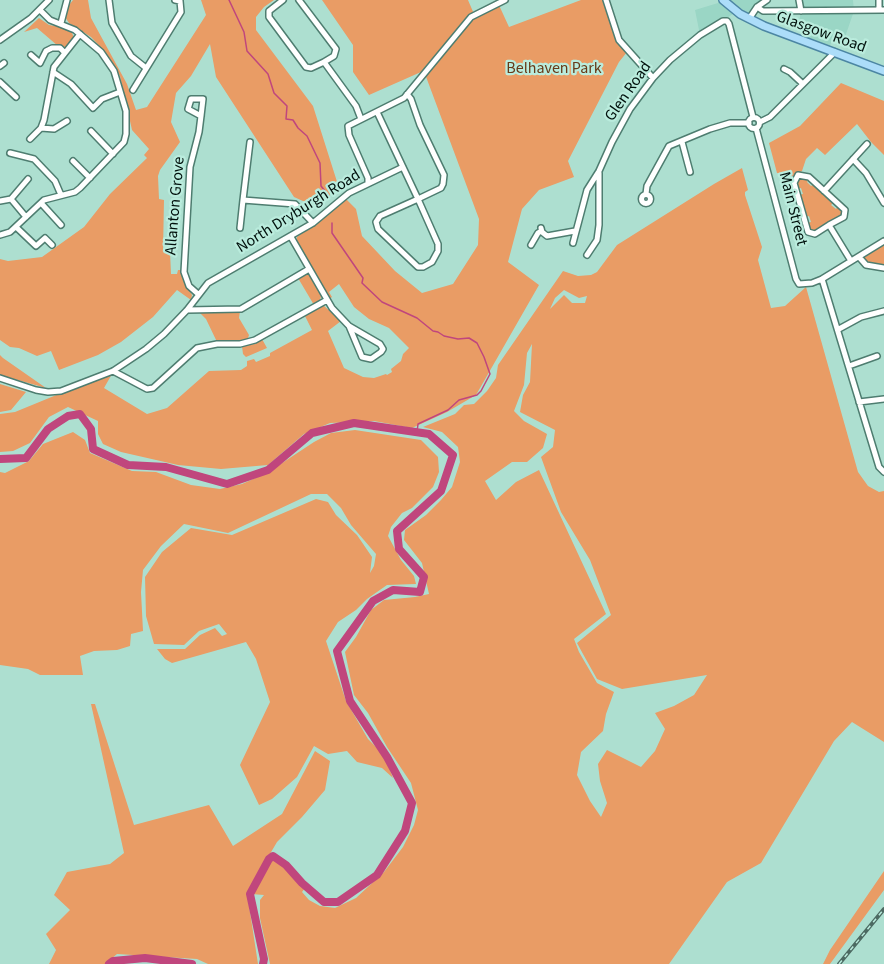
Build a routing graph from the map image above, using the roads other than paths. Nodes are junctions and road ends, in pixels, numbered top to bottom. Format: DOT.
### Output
graph roads {
  1 [pos="49,0"];
  2 [pos="67,0"];
  3 [pos="109,0"];
  4 [pos="175,0"];
  5 [pos="283,0"];
  6 [pos="299,0"];
  7 [pos="505,0"];
  8 [pos="606,0"];
  9 [pos="723,0"];
  10 [pos="767,0"];
  11 [pos="799,0"];
  12 [pos="879,0"];
  13 [pos="757,7"];
  14 [pos="40,10"];
  15 [pos="881,10"];
  16 [pos="801,11"];
  17 [pos="749,19"];
  18 [pos="61,23"];
  19 [pos="80,34"];
  20 [pos="1,36"];
  21 [pos="835,52"];
  22 [pos="65,53"];
  23 [pos="31,55"];
  24 [pos="324,62"];
  25 [pos="146,68"];
  26 [pos="784,69"];
  27 [pos="884,71"];
  28 [pos="53,72"];
  29 [pos="653,78"];
  30 [pos="0,82"];
  31 [pos="803,84"];
  32 [pos="133,90"];
  33 [pos="120,93"];
  34 [pos="407,94"];
  35 [pos="16,97"];
  36 [pos="377,112"];
  37 [pos="201,116"];
  38 [pos="361,119"];
  39 [pos="751,120"];
  40 [pos="67,121"];
  41 [pos="760,122"];
  42 [pos="41,128"];
  43 [pos="756,128"];
  44 [pos="91,131"];
  45 [pos="30,139"];
  46 [pos="250,142"];
  47 [pos="682,142"];
  48 [pos="867,144"];
  49 [pos="10,153"];
  50 [pos="113,154"];
  51 [pos="853,159"];
  52 [pos="73,161"];
  53 [pos="403,167"];
  54 [pos="599,171"];
  55 [pos="690,172"];
  56 [pos="90,178"];
  57 [pos="28,179"];
  58 [pos="368,183"];
  59 [pos="825,191"];
  60 [pos="646,194"];
  61 [pos="61,195"];
  62 [pos="418,199"];
  63 [pos="11,200"];
  64 [pos="243,200"];
  65 [pos="0,201"];
  66 [pos="41,203"];
  67 [pos="884,203"];
  68 [pos="61,214"];
  69 [pos="26,217"];
  70 [pos="56,220"];
  71 [pos="313,223"];
  72 [pos="62,225"];
  73 [pos="829,225"];
  74 [pos="16,226"];
  75 [pos="240,228"];
  76 [pos="575,231"];
  77 [pos="0,235"];
  78 [pos="291,237"];
  79 [pos="884,241"];
  80 [pos="573,243"];
  81 [pos="52,245"];
  82 [pos="531,245"];
  83 [pos="587,255"];
  84 [pos="859,257"];
  85 [pos="851,261"];
  86 [pos="884,268"];
  87 [pos="309,269"];
  88 [pos="822,279"];
  89 [pos="198,294"];
  90 [pos="327,300"];
  91 [pos="187,310"];
  92 [pos="884,311"];
  93 [pos="349,326"];
  94 [pos="839,330"];
  95 [pos="877,356"];
  96 [pos="849,366"];
  97 [pos="113,371"];
  98 [pos="0,378"];
  99 [pos="884,399"];
  100 [pos="859,402"];
  101 [pos="881,470"];
  1 -- 14 [label="street"];
  2 -- 18 [label="street"];
  3 -- 25 [label="street"];
  4 -- 25 [label="street"];
  5 -- 24 [label="street"];
  6 -- 24 [label="street"];
  7 -- 34 [label="street"];
  8 -- 29 [label="street"];
  9 -- 17 [label="main road"];
  10 -- 13 [label="street"];
  11 -- 16 [label="street"];
  12 -- 15 [label="street"];
  13 -- 16 [label="street"];
  13 -- 17 [label="street"];
  14 -- 18 [label="street"];
  14 -- 20 [label="street"];
  15 -- 16 [label="street"];
  17 -- 21 [label="main road, Glasgow Road"];
  18 -- 19 [label="street"];
  19 -- 22 [label="street"];
  19 -- 33 [label="street"];
  21 -- 27 [label="main road, Glasgow Road"];
  21 -- 31 [label="street"];
  22 -- 23 [label="street"];
  22 -- 28 [label="street"];
  24 -- 38 [label="street"];
  25 -- 32 [label="street"];
  26 -- 31 [label="street"];
  28 -- 33 [label="street"];
  28 -- 42 [label="street"];
  29 -- 39 [label="street, Glen Road"];
  29 -- 54 [label="street, Glen Road"];
  30 -- 35 [label="street"];
  31 -- 41 [label="street"];
  33 -- 50 [label="street"];
  34 -- 36 [label="street"];
  34 -- 62 [label="street"];
  36 -- 38 [label="street"];
  36 -- 53 [label="street"];
  37 -- 89 [label="street, Allanton Grove"];
  38 -- 58 [label="street"];
  39 -- 41 [label="street"];
  39 -- 43 [label="street"];
  39 -- 47 [label="street"];
  40 -- 42 [label="street"];
  41 -- 43 [label="street"];
  42 -- 45 [label="street"];
  43 -- 88 [label="street, Main Street"];
  44 -- 50 [label="street"];
  46 -- 64 [label="street"];
  47 -- 55 [label="street"];
  47 -- 60 [label="street"];
  48 -- 51 [label="street"];
  49 -- 61 [label="street"];
  50 -- 56 [label="street"];
  51 -- 59 [label="street"];
  51 -- 67 [label="street"];
  52 -- 56 [label="street"];
  53 -- 58 [label="street, North Dryburgh Road"];
  53 -- 62 [label="street"];
  54 -- 76 [label="street, Glen Road"];
  54 -- 83 [label="street, Glen Road"];
  56 -- 61 [label="street"];
  57 -- 63 [label="street"];
  58 -- 71 [label="street, North Dryburgh Road"];
  59 -- 73 [label="street"];
  59 -- 73 [label="street"];
  61 -- 66 [label="street"];
  62 -- 62 [label="street"];
  63 -- 65 [label="street"];
  63 -- 69 [label="street"];
  64 -- 71 [label="street"];
  64 -- 75 [label="street"];
  66 -- 69 [label="street"];
  66 -- 70 [label="street"];
  68 -- 70 [label="street"];
  69 -- 74 [label="street"];
  70 -- 72 [label="street"];
  71 -- 78 [label="street, North Dryburgh Road"];
  73 -- 85 [label="street"];
  74 -- 77 [label="street"];
  74 -- 81 [label="street"];
  76 -- 80 [label="street, Glen Road"];
  76 -- 82 [label="street"];
  78 -- 87 [label="street"];
  78 -- 89 [label="street, North Dryburgh Road"];
  79 -- 84 [label="street"];
  84 -- 85 [label="street"];
  84 -- 86 [label="street"];
  85 -- 88 [label="street"];
  87 -- 90 [label="street"];
  87 -- 91 [label="street"];
  88 -- 94 [label="street"];
  89 -- 91 [label="street, North Dryburgh Road"];
  90 -- 93 [label="street"];
  90 -- 97 [label="street"];
  91 -- 97 [label="street, North Dryburgh Road"];
  92 -- 94 [label="street"];
  93 -- 93 [label="street"];
  94 -- 96 [label="street"];
  95 -- 96 [label="street"];
  96 -- 100 [label="street"];
  97 -- 98 [label="street, North Dryburgh Road"];
  99 -- 100 [label="street"];
  100 -- 101 [label="street"];
}
